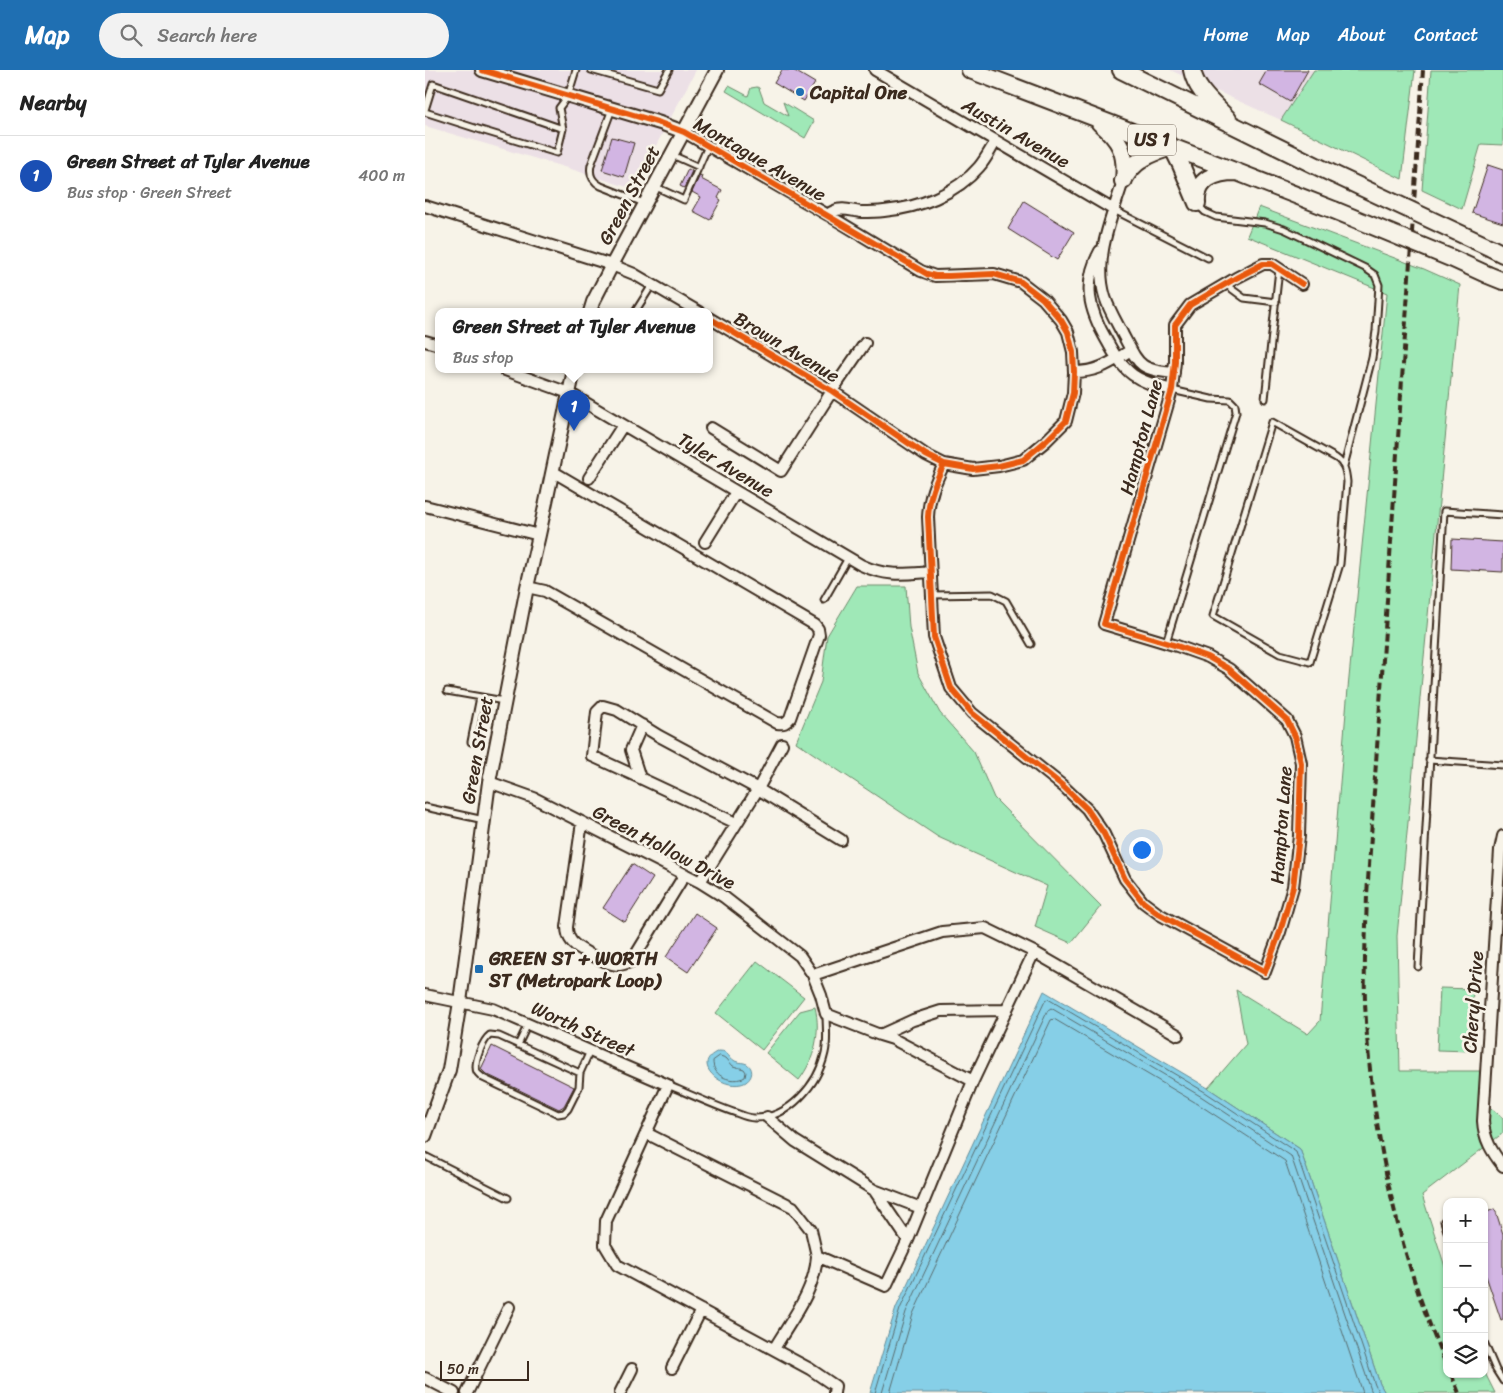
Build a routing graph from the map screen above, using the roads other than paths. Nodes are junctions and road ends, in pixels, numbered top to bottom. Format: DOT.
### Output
graph roads {
  1 [pos="482,70"];
  2 [pos="576,70"];
  3 [pos="591,70"];
  4 [pos="669,70"];
  5 [pos="717,70"];
  6 [pos="875,70"];
  7 [pos="970,70"];
  8 [pos="1121,70"];
  9 [pos="1192,70"];
  10 [pos="568,96"];
  11 [pos="612,109"];
  12 [pos="425,111"];
  13 [pos="1095,118"];
  14 [pos="1237,128"];
  15 [pos="563,129"];
  16 [pos="684,132"];
  17 [pos="996,141"];
  18 [pos="708,146"];
  19 [pos="1171,147"];
  20 [pos="672,155"];
  21 [pos="699,167"];
  22 [pos="1237,172"];
  23 [pos="1123,180"];
  24 [pos="654,186"];
  25 [pos="645,203"];
  26 [pos="1197,203"];
  27 [pos="425,206"];
  28 [pos="1114,210"];
  29 [pos="828,215"];
  30 [pos="1103,246"];
  31 [pos="1497,251"];
  32 [pos="1209,258"];
  33 [pos="612,264"];
  34 [pos="1279,269"];
  35 [pos="1495,278"];
  36 [pos="652,284"];
  37 [pos="1225,284"];
  38 [pos="1302,284"];
  39 [pos="1276,302"];
  40 [pos="1109,307"];
  41 [pos="591,308"];
  42 [pos="637,308"];
  43 [pos="692,308"];
  44 [pos="1093,313"];
  45 [pos="713,320"];
  46 [pos="865,343"];
  47 [pos="1131,350"];
  48 [pos="1117,358"];
  49 [pos="1074,372"];
  50 [pos="513,373"];
  51 [pos="573,373"];
  52 [pos="1174,373"];
  53 [pos="1172,390"];
  54 [pos="832,391"];
  55 [pos="569,393"];
  56 [pos="1265,399"];
  57 [pos="623,425"];
  58 [pos="711,428"];
  59 [pos="944,464"];
  60 [pos="1344,466"];
  61 [pos="552,471"];
  62 [pos="589,478"];
  63 [pos="735,492"];
  64 [pos="425,506"];
  65 [pos="1503,515"];
  66 [pos="539,535"];
  67 [pos="705,542"];
  68 [pos="848,558"];
  69 [pos="931,572"];
  70 [pos="527,587"];
  71 [pos="932,595"];
  72 [pos="824,600"];
  73 [pos="1166,643"];
  74 [pos="1031,644"];
  75 [pos="447,691"];
  76 [pos="480,697"];
  77 [pos="504,701"];
  78 [pos="642,726"];
  79 [pos="471,742"];
  80 [pos="781,744"];
  81 [pos="1429,760"];
  82 [pos="1503,766"];
  83 [pos="640,778"];
  84 [pos="489,782"];
  85 [pos="758,789"];
  86 [pos="425,806"];
  87 [pos="484,820"];
  88 [pos="583,822"];
  89 [pos="736,823"];
  90 [pos="1503,836"];
  91 [pos="841,840"];
  92 [pos="685,874"];
  93 [pos="700,882"];
  94 [pos="1034,952"];
  95 [pos="1418,966"];
  96 [pos="813,975"];
  97 [pos="425,995"];
  98 [pos="460,1002"];
  99 [pos="1007,1010"];
  100 [pos="826,1014"];
  101 [pos="528,1024"];
  102 [pos="880,1035"];
  103 [pos="1178,1035"];
  104 [pos="518,1045"];
  105 [pos="590,1051"];
  106 [pos="579,1072"];
  107 [pos="973,1081"];
  108 [pos="668,1085"];
  109 [pos="767,1117"];
  110 [pos="647,1133"];
  111 [pos="425,1136"];
  112 [pos="425,1156"];
  113 [pos="1503,1166"];
  114 [pos="874,1190"];
  115 [pos="508,1198"];
  116 [pos="921,1208"];
  117 [pos="908,1240"];
  118 [pos="817,1256"];
  119 [pos="509,1307"];
  120 [pos="701,1310"];
  121 [pos="774,1349"];
  122 [pos="1488,1351"];
  123 [pos="672,1368"];
  124 [pos="632,1369"];
  125 [pos="425,1378"];
  126 [pos="1503,1381"];
  127 [pos="453,1393"];
  128 [pos="467,1393"];
  129 [pos="620,1393"];
  130 [pos="834,1393"];
  1 -- 10 [label="street, Montague Avenue"];
  2 -- 10 [label="lane"];
  3 -- 4 [label="lane"];
  5 -- 16 [label="street, Green Street"];
  6 -- 17 [label="street, Austin Avenue"];
  7 -- 13 [label="highway, US 1"];
  8 -- 14 [label="highway, US 1"];
  9 -- 14 [label="highway"];
  10 -- 11 [label="street, Montague Avenue"];
  10 -- 15 [label="lane"];
  11 -- 16 [label="street, Montague Avenue"];
  11 -- 25 [label="lane"];
  12 -- 15 [label="lane"];
  12 -- 15 [label="lane"];
  13 -- 19 [label="highway, US 1"];
  13 -- 23 [label="highway"];
  14 -- 31 [label="highway, US 1, bridge"];
  16 -- 18 [label="street, Montague Avenue"];
  16 -- 20 [label="street, Green Street"];
  17 -- 28 [label="street, Austin Avenue"];
  17 -- 29 [label="street"];
  18 -- 21 [label="lane"];
  18 -- 29 [label="street, Montague Avenue"];
  19 -- 22 [label="highway, US 1"];
  19 -- 23 [label="highway"];
  19 -- 26 [label="highway"];
  20 -- 21 [label="lane"];
  20 -- 24 [label="street, Green Street"];
  21 -- 24 [label="lane"];
  22 -- 26 [label="highway"];
  22 -- 35 [label="highway, US 1, bridge"];
  23 -- 28 [label="street"];
  24 -- 25 [label="street, Green Street"];
  25 -- 33 [label="street, Green Street"];
  26 -- 60 [label="lane"];
  27 -- 33 [label="street"];
  28 -- 30 [label="street"];
  28 -- 32 [label="lane"];
  29 -- 49 [label="street, Montague Avenue"];
  30 -- 40 [label="street"];
  30 -- 44 [label="street"];
  33 -- 36 [label="street"];
  33 -- 41 [label="street, Green Street"];
  34 -- 37 [label="street, Hampton Lane"];
  34 -- 38 [label="street, Hampton Lane"];
  34 -- 39 [label="lane"];
  36 -- 42 [label="lane"];
  36 -- 43 [label="street"];
  37 -- 39 [label="lane"];
  37 -- 52 [label="street, Hampton Lane"];
  39 -- 56 [label="lane"];
  40 -- 44 [label="street"];
  40 -- 47 [label="street"];
  44 -- 48 [label="street"];
  45 -- 54 [label="street, Brown Avenue"];
  46 -- 54 [label="street"];
  47 -- 48 [label="street"];
  47 -- 52 [label="street"];
  48 -- 49 [label="street"];
  48 -- 53 [label="street"];
  49 -- 59 [label="street"];
  50 -- 55 [label="street, Tyler Avenue"];
  51 -- 55 [label="street, Green Street"];
  52 -- 53 [label="street, Hampton Lane"];
  53 -- 73 [label="street, Hampton Lane"];
  53 -- 73 [label="lane"];
  54 -- 58 [label="street"];
  54 -- 59 [label="street, Brown Avenue"];
  55 -- 57 [label="street, Tyler Avenue"];
  55 -- 61 [label="street, Green Street"];
  57 -- 62 [label="street"];
  57 -- 63 [label="street, Tyler Avenue"];
  59 -- 69 [label="street, Hampton Lane"];
  60 -- 60 [label="lane"];
  61 -- 66 [label="street, Green Street"];
  61 -- 70 [label="street"];
  63 -- 67 [label="street"];
  63 -- 68 [label="street, Tyler Avenue"];
  64 -- 66 [label="street"];
  65 -- 81 [label="lane"];
  66 -- 70 [label="street, Green Street"];
  68 -- 69 [label="street, Tyler Avenue"];
  68 -- 72 [label="lane"];
  69 -- 71 [label="street, Hampton Lane"];
  70 -- 77 [label="street, Green Street"];
  71 -- 73 [label="street, Hampton Lane"];
  71 -- 74 [label="lane"];
  75 -- 76 [label="lane"];
  76 -- 77 [label="lane"];
  76 -- 79 [label="lane"];
  77 -- 84 [label="street, Green Street"];
  78 -- 83 [label="street"];
  78 -- 83 [label="street"];
  78 -- 85 [label="street"];
  80 -- 85 [label="street"];
  81 -- 82 [label="lane"];
  81 -- 95 [label="lane"];
  83 -- 89 [label="street"];
  84 -- 87 [label="street, Green Street"];
  84 -- 88 [label="street, Green Hollow Drive"];
  85 -- 89 [label="street"];
  85 -- 91 [label="street"];
  86 -- 87 [label="lane"];
  87 -- 98 [label="street, Green Street"];
  88 -- 92 [label="street, Green Hollow Drive"];
  88 -- 92 [label="street"];
  89 -- 93 [label="street"];
  90 -- 113 [label="street, Cheryl Drive"];
  92 -- 93 [label="street, Green Hollow Drive"];
  93 -- 96 [label="street, Green Hollow Drive"];
  94 -- 96 [label="street"];
  94 -- 99 [label="street"];
  94 -- 103 [label="street"];
  96 -- 100 [label="street, Green Hollow Drive"];
  97 -- 98 [label="street, Worth Street"];
  98 -- 101 [label="street, Worth Street"];
  98 -- 111 [label="street, Green Street"];
  99 -- 102 [label="street"];
  99 -- 107 [label="street"];
  100 -- 102 [label="street"];
  100 -- 109 [label="lane"];
  101 -- 104 [label="lane"];
  101 -- 105 [label="street, Worth Street"];
  102 -- 107 [label="street"];
  104 -- 106 [label="lane"];
  104 -- 106 [label="lane"];
  105 -- 106 [label="lane"];
  105 -- 108 [label="street, Worth Street"];
  107 -- 116 [label="street"];
  108 -- 109 [label="lane"];
  108 -- 110 [label="street"];
  109 -- 114 [label="street"];
  110 -- 118 [label="street"];
  110 -- 120 [label="street"];
  112 -- 115 [label="lane"];
  114 -- 116 [label="street"];
  114 -- 117 [label="street"];
  116 -- 117 [label="street"];
  117 -- 118 [label="street"];
  118 -- 121 [label="street"];
  119 -- 128 [label="street"];
  120 -- 121 [label="street"];
  120 -- 123 [label="street"];
  121 -- 130 [label="street"];
  122 -- 126 [label="lane"];
  124 -- 129 [label="street"];
  125 -- 127 [label="street"];
}
